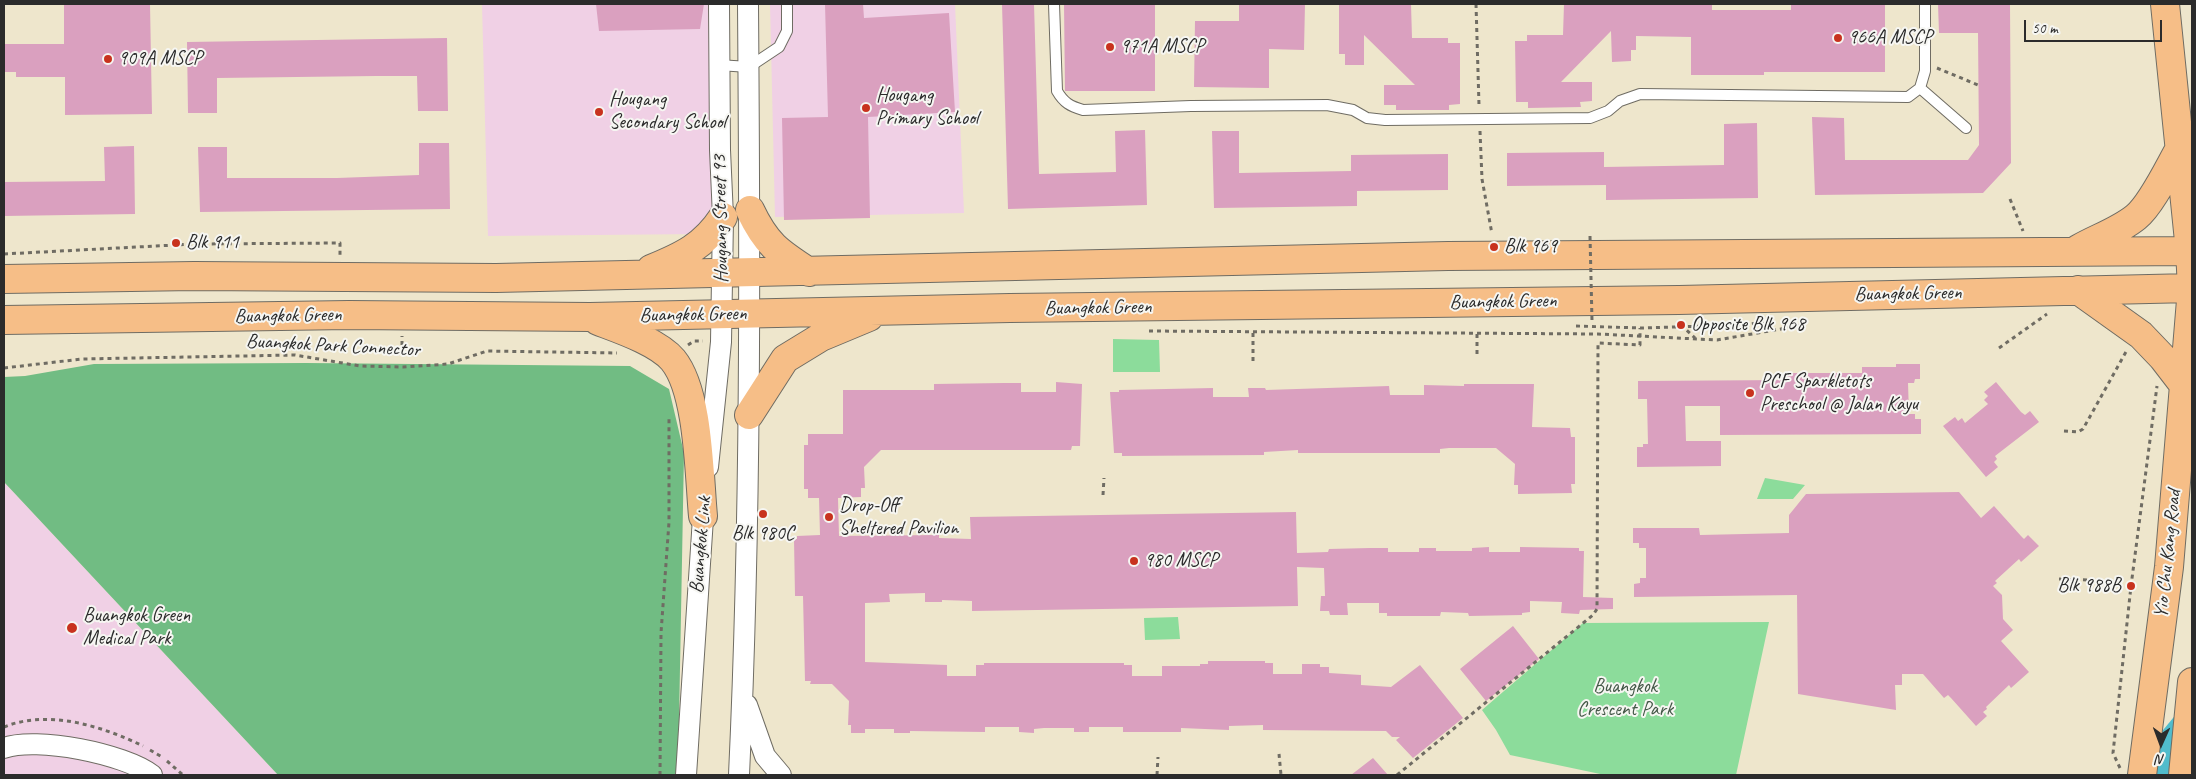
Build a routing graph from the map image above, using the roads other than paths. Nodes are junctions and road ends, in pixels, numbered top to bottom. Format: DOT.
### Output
graph roads {
  1 [pos="719,4"];
  2 [pos="748,4"];
  3 [pos="787,4"];
  4 [pos="1054,4"];
  5 [pos="1925,4"];
  6 [pos="2165,4"];
  7 [pos="718,65"];
  8 [pos="749,67"];
  9 [pos="1920,88"];
  10 [pos="1966,128"];
  11 [pos="2180,148"];
  12 [pos="750,210"];
  13 [pos="723,217"];
  14 [pos="2191,251"];
  15 [pos="2072,252"];
  16 [pos="809,272"];
  17 [pos="722,273"];
  18 [pos="750,273"];
  19 [pos="638,274"];
  20 [pos="4,279"];
  21 [pos="2192,288"];
  22 [pos="2078,290"];
  23 [pos="882,312"];
  24 [pos="749,314"];
  25 [pos="721,315"];
  26 [pos="590,317"];
  27 [pos="4,320"];
  28 [pos="2171,382"];
  29 [pos="749,415"];
  30 [pos="703,516"];
  31 [pos="2192,682"];
  32 [pos="743,692"];
  33 [pos="4,748"];
  34 [pos="2132,774"];
  35 [pos="152,775"];
  36 [pos="686,775"];
  37 [pos="739,775"];
  38 [pos="781,775"];
  39 [pos="2183,775"];
  1 -- 7 [label="street, Hougang Street 93"];
  2 -- 8 [label="street, Hougang Street 93"];
  3 -- 8 [label="lane"];
  4 -- 9 [label="lane"];
  5 -- 9 [label="lane"];
  6 -- 11 [label="main road, Yio Chu Kang Road"];
  7 -- 8 [label="lane"];
  7 -- 13 [label="street, Hougang Street 93"];
  8 -- 12 [label="street, Hougang Street 93"];
  9 -- 10 [label="lane"];
  11 -- 14 [label="main road, Yio Chu Kang Road"];
  11 -- 15 [label="main road"];
  12 -- 16 [label="main road"];
  12 -- 18 [label="street, Hougang Street 93"];
  13 -- 17 [label="street, Hougang Street 93"];
  13 -- 19 [label="main road"];
  14 -- 15 [label="main road, Buangkok Green"];
  14 -- 21 [label="main road, Yio Chu Kang Road"];
  15 -- 16 [label="main road, Buangkok Green"];
  16 -- 18 [label="main road, Buangkok Green"];
  17 -- 18 [label="main road, Buangkok Green"];
  17 -- 19 [label="main road, Buangkok Green"];
  17 -- 25 [label="street, Hougang Street 93"];
  18 -- 24 [label="street, Hougang Street 93"];
  19 -- 20 [label="main road, Buangkok Green"];
  21 -- 22 [label="main road, Buangkok Green"];
  21 -- 28 [label="main road, Yio Chu Kang Road"];
  22 -- 23 [label="main road, Buangkok Green"];
  22 -- 28 [label="main road"];
  23 -- 24 [label="main road, Buangkok Green"];
  23 -- 29 [label="main road"];
  24 -- 25 [label="main road, Buangkok Green"];
  24 -- 29 [label="street, Buangkok Link"];
  25 -- 26 [label="main road, Buangkok Green"];
  25 -- 30 [label="street, Buangkok Link"];
  26 -- 27 [label="main road, Buangkok Green"];
  26 -- 30 [label="main road"];
  28 -- 34 [label="main road, Yio Chu Kang Road"];
  29 -- 32 [label="street, Buangkok Link"];
  30 -- 36 [label="street, Buangkok Link"];
  31 -- 39 [label="main road"];
  32 -- 37 [label="street, Buangkok Link"];
  32 -- 38 [label="street"];
  33 -- 35 [label="street"];
}
